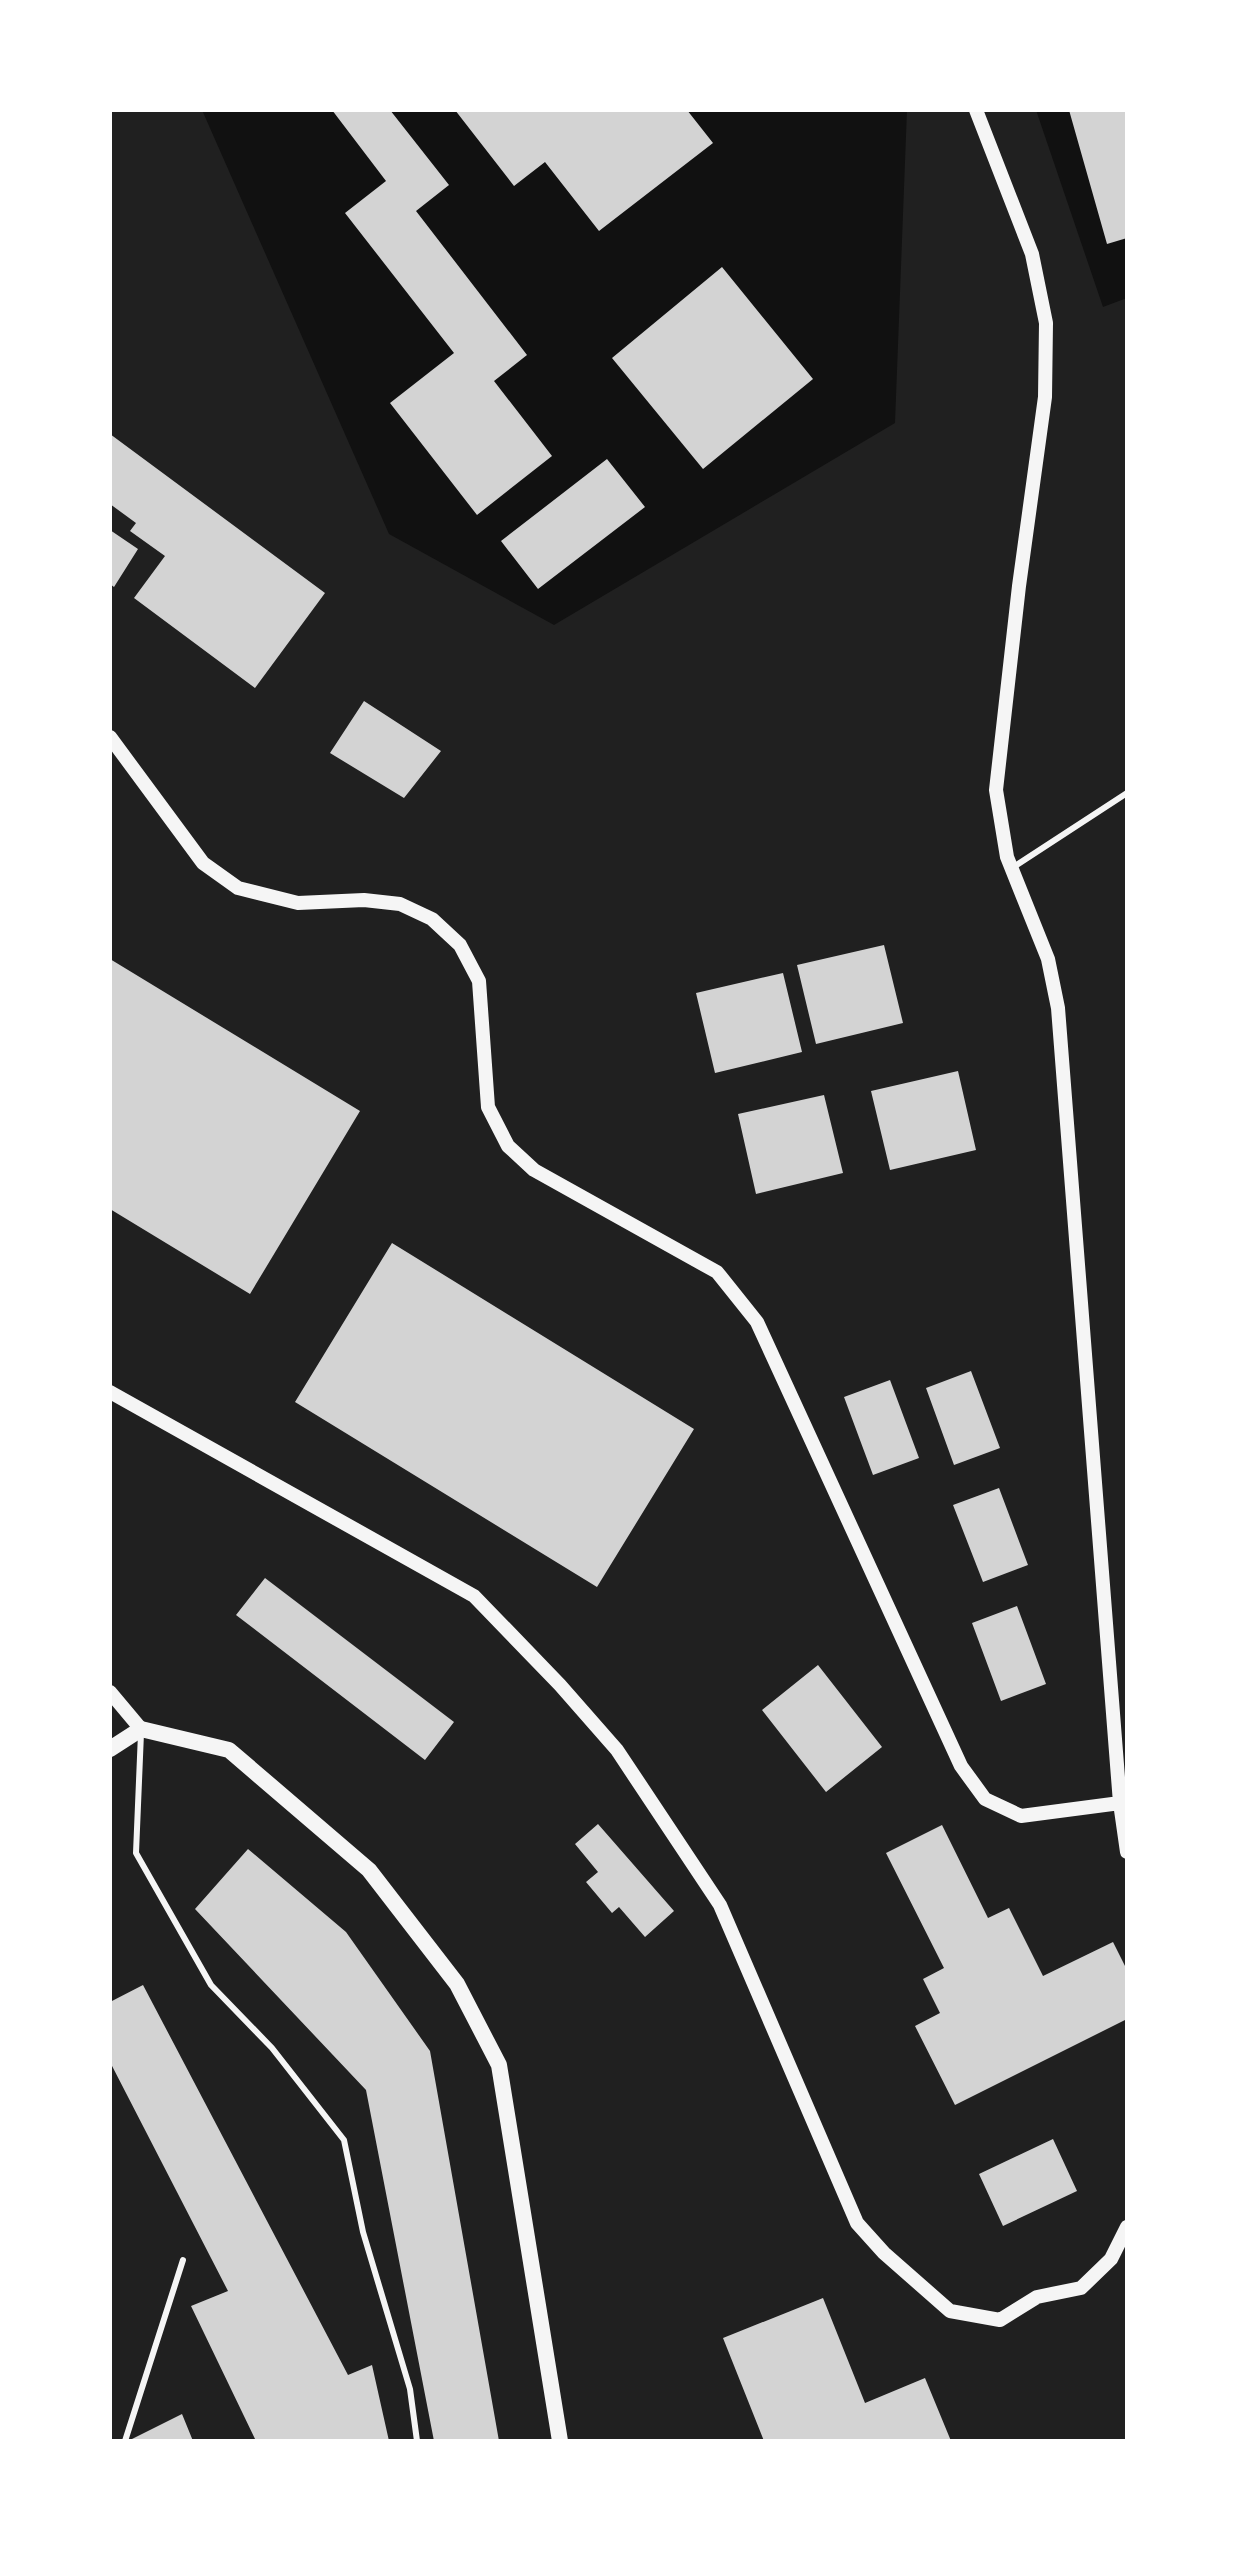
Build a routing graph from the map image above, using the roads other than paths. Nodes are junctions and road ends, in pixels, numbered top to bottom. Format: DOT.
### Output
graph roads {
  1 [pos="976,110"];
  2 [pos="110,737"];
  3 [pos="1127,793"];
  4 [pos="1012,868"];
  5 [pos="110,1392"];
  6 [pos="110,1692"];
  7 [pos="141,1729"];
  8 [pos="110,1749"];
  9 [pos="1120,1803"];
  10 [pos="1127,1852"];
  11 [pos="1127,2227"];
  12 [pos="183,2260"];
  13 [pos="125,2441"];
  14 [pos="417,2441"];
  15 [pos="560,2441"];
  1 -- 4 [label="street"];
  2 -- 9 [label="street"];
  3 -- 4 [label="lane"];
  4 -- 9 [label="street"];
  5 -- 11 [label="street"];
  6 -- 7 [label="street"];
  7 -- 8 [label="main road"];
  7 -- 14 [label="lane"];
  7 -- 15 [label="main road"];
  9 -- 10 [label="street"];
  12 -- 13 [label="lane"];
}
